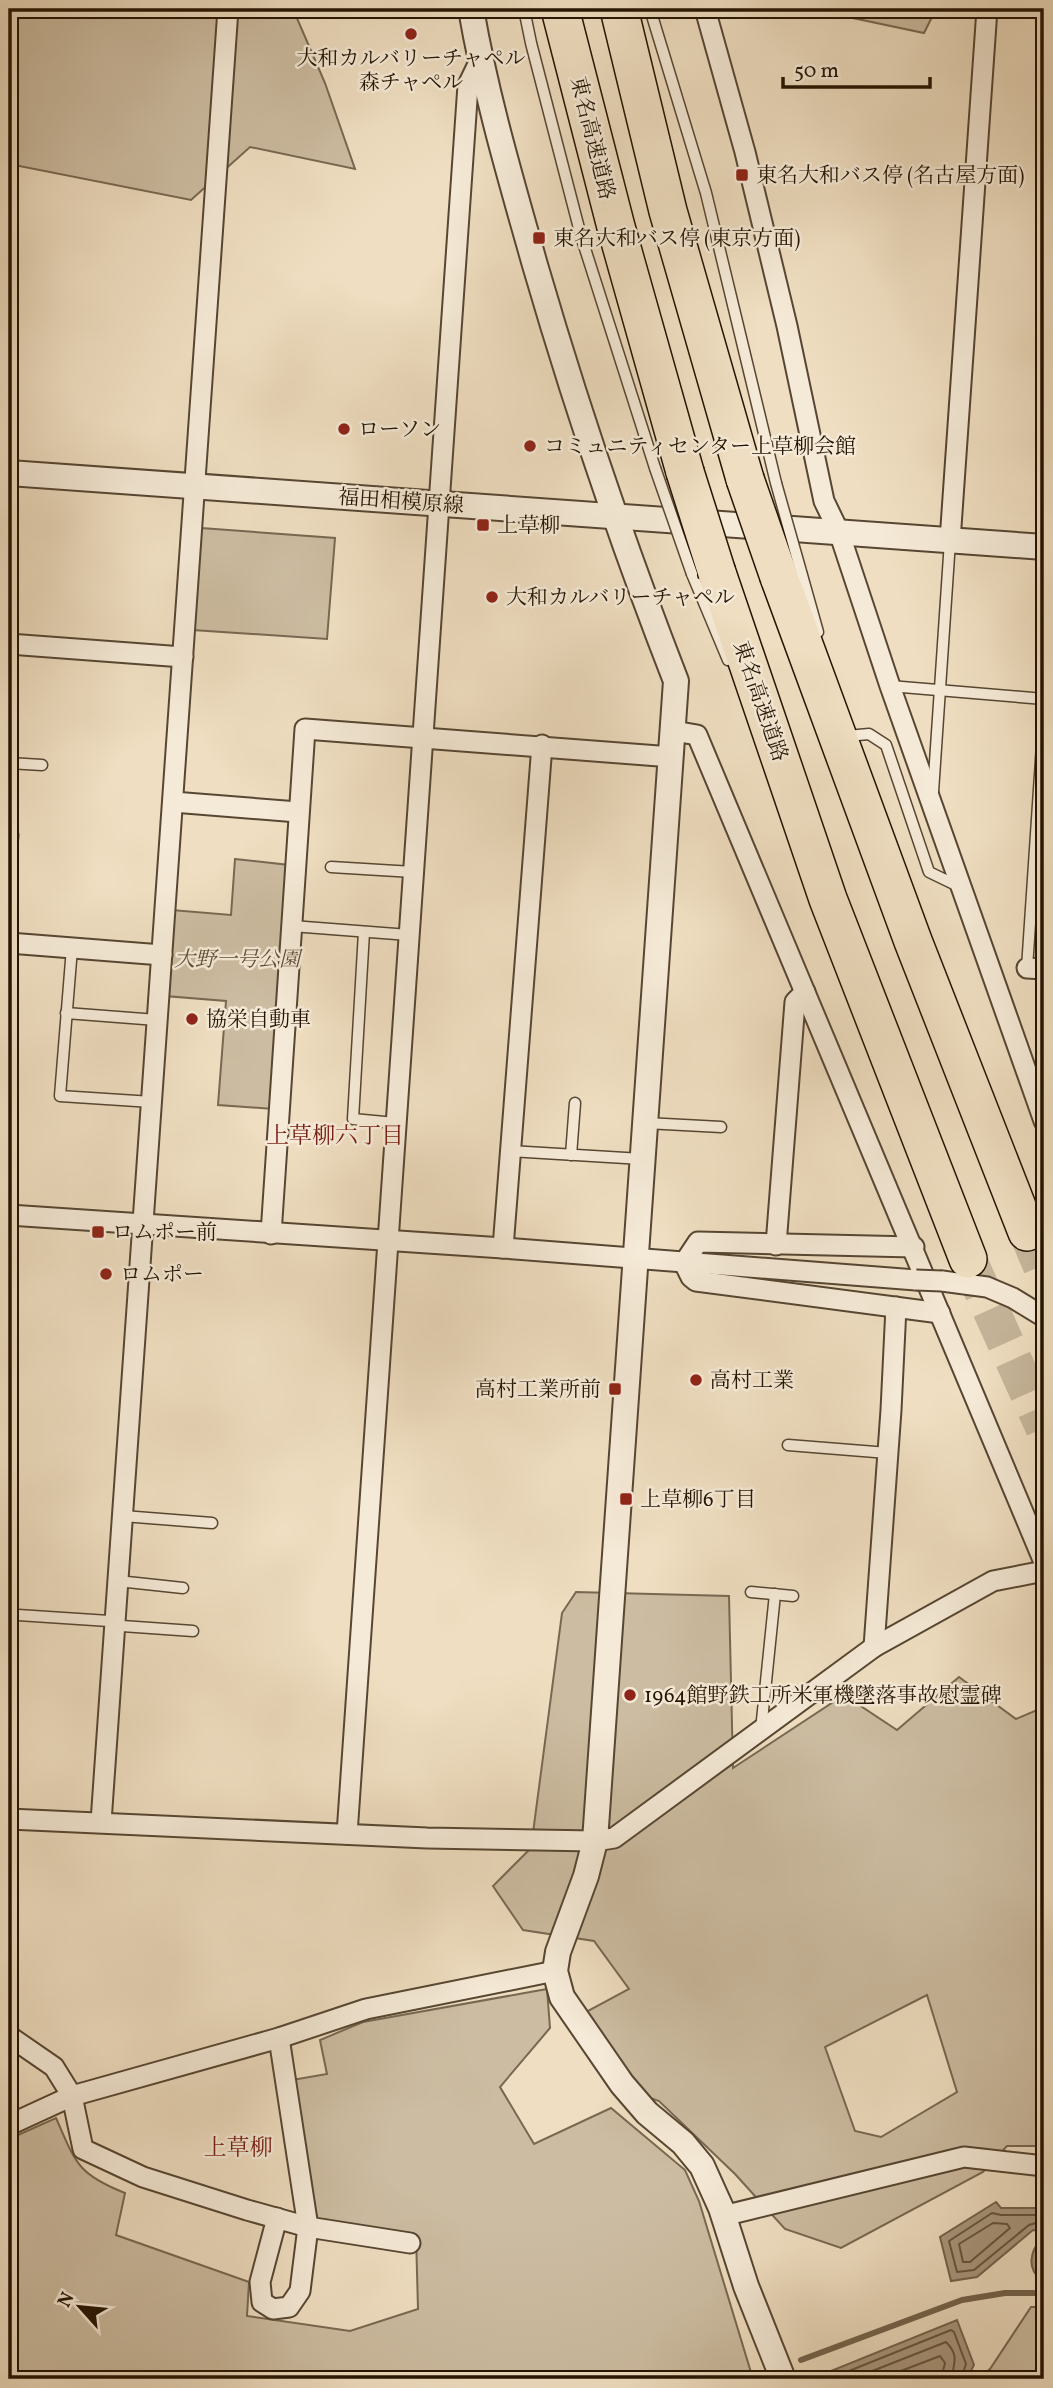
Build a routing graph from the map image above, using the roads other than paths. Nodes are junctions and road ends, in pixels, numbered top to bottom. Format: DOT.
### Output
graph roads {
  1 [pos="228,9"];
  2 [pos="471,9"];
  3 [pos="524,9"];
  4 [pos="560,9"];
  5 [pos="619,9"];
  6 [pos="650,9"];
  7 [pos="705,9"];
  8 [pos="987,9"];
  9 [pos="480,60"];
  10 [pos="670,470"];
  11 [pos="9,473"];
  12 [pos="760,481"];
  13 [pos="195,486"];
  14 [pos="438,504"];
  15 [pos="614,515"];
  16 [pos="839,532"];
  17 [pos="950,541"];
  18 [pos="1044,547"];
  19 [pos="705,574"];
  20 [pos="790,576"];
  21 [pos="821,642"];
  22 [pos="9,644"];
  23 [pos="183,657"];
  24 [pos="734,674"];
  25 [pos="890,686"];
  26 [pos="940,690"];
  27 [pos="1044,699"];
  28 [pos="839,709"];
  29 [pos="1044,715"];
  30 [pos="674,731"];
  31 [pos="847,736"];
  32 [pos="423,738"];
  33 [pos="542,746"];
  34 [pos="765,749"];
  35 [pos="672,757"];
  36 [pos="9,762"];
  37 [pos="42,765"];
  38 [pos="173,802"];
  39 [pos="932,806"];
  40 [pos="298,811"];
  41 [pos="9,835"];
  42 [pos="331,867"];
  43 [pos="413,872"];
  44 [pos="9,885"];
  45 [pos="961,887"];
  46 [pos="828,899"];
  47 [pos="292,926"];
  48 [pos="365,932"];
  49 [pos="409,935"];
  50 [pos="913,941"];
  51 [pos="9,943"];
  52 [pos="72,948"];
  53 [pos="162,956"];
  54 [pos="1035,968"];
  55 [pos="805,992"];
  56 [pos="66,1013"];
  57 [pos="157,1020"];
  58 [pos="152,1102"];
  59 [pos="575,1103"];
  60 [pos="1044,1121"];
  61 [pos="395,1123"];
  62 [pos="646,1123"];
  63 [pos="721,1127"];
  64 [pos="510,1151"];
  65 [pos="571,1155"];
  66 [pos="644,1160"];
  67 [pos="9,1214"];
  68 [pos="143,1224"];
  69 [pos="1027,1233"];
  70 [pos="271,1234"];
  71 [pos="387,1240"];
  72 [pos="776,1245"];
  73 [pos="914,1247"];
  74 [pos="503,1248"];
  75 [pos="637,1259"];
  76 [pos="684,1263"];
  77 [pos="956,1270"];
  78 [pos="896,1307"];
  79 [pos="940,1313"];
  80 [pos="1044,1317"];
  81 [pos="788,1445"];
  82 [pos="888,1453"];
  83 [pos="122,1516"];
  84 [pos="212,1522"];
  85 [pos="1044,1562"];
  86 [pos="1044,1571"];
  87 [pos="118,1581"];
  88 [pos="183,1588"];
  89 [pos="751,1592"];
  90 [pos="775,1594"];
  91 [pos="793,1596"];
  92 [pos="18,1615"];
  93 [pos="115,1623"];
  94 [pos="193,1631"];
  95 [pos="874,1647"];
  96 [pos="761,1730"];
  97 [pos="9,1819"];
  98 [pos="101,1822"];
  99 [pos="347,1834"];
  100 [pos="595,1840"];
  101 [pos="555,1971"];
  102 [pos="9,2036"];
  103 [pos="279,2038"];
  104 [pos="72,2096"];
  105 [pos="9,2125"];
  106 [pos="1044,2166"];
  107 [pos="723,2216"];
  108 [pos="277,2218"];
  109 [pos="308,2227"];
  110 [pos="410,2243"];
  111 [pos="783,2379"];
  1 -- 13 [label="street"];
  2 -- 9 [label="street"];
  3 -- 10 [label="lane"];
  4 -- 10 [label="highway, 東名高速道路"];
  5 -- 12 [label="highway"];
  6 -- 12 [label="lane"];
  7 -- 16 [label="street"];
  8 -- 17 [label="street"];
  9 -- 14 [label="street"];
  9 -- 15 [label="street"];
  10 -- 19 [label="highway, 東名高速道路, bridge"];
  11 -- 13 [label="street, 福田相模原線"];
  12 -- 20 [label="highway, bridge"];
  13 -- 14 [label="street, 福田相模原線"];
  13 -- 23 [label="street"];
  14 -- 15 [label="street, 福田相模原線"];
  14 -- 32 [label="street"];
  15 -- 16 [label="street, 福田相模原線"];
  15 -- 30 [label="street"];
  16 -- 17 [label="street, 福田相模原線"];
  16 -- 25 [label="street"];
  17 -- 18 [label="street, 福田相模原線"];
  17 -- 26 [label="lane"];
  19 -- 24 [label="lane"];
  19 -- 46 [label="highway, 東名高速道路"];
  20 -- 21 [label="lane"];
  20 -- 50 [label="highway"];
  22 -- 23 [label="street"];
  23 -- 38 [label="street"];
  25 -- 26 [label="lane"];
  25 -- 39 [label="street"];
  26 -- 27 [label="lane"];
  26 -- 39 [label="lane"];
  28 -- 31 [label="lane"];
  29 -- 54 [label="lane"];
  30 -- 35 [label="street"];
  30 -- 55 [label="street"];
  31 -- 45 [label="lane"];
  31 -- 50 [label="lane"];
  32 -- 33 [label="street"];
  32 -- 40 [label="street"];
  32 -- 43 [label="street"];
  33 -- 35 [label="street"];
  33 -- 64 [label="street"];
  34 -- 46 [label="lane"];
  35 -- 62 [label="street"];
  36 -- 37 [label="lane"];
  38 -- 40 [label="street"];
  38 -- 53 [label="street"];
  39 -- 45 [label="street"];
  40 -- 47 [label="street"];
  41 -- 44 [label="lane"];
  42 -- 43 [label="lane"];
  43 -- 49 [label="street"];
  45 -- 60 [label="street"];
  46 -- 77 [label="highway, 東名高速道路"];
  47 -- 48 [label="lane"];
  47 -- 70 [label="street"];
  48 -- 49 [label="lane"];
  48 -- 61 [label="lane"];
  49 -- 61 [label="street"];
  50 -- 69 [label="highway"];
  51 -- 52 [label="street"];
  52 -- 53 [label="street"];
  52 -- 56 [label="lane"];
  53 -- 57 [label="street"];
  55 -- 72 [label="street"];
  55 -- 73 [label="street"];
  56 -- 57 [label="lane"];
  56 -- 58 [label="lane"];
  57 -- 58 [label="street"];
  58 -- 68 [label="street"];
  59 -- 65 [label="lane"];
  61 -- 71 [label="street"];
  62 -- 63 [label="lane"];
  62 -- 66 [label="street"];
  64 -- 65 [label="lane"];
  64 -- 74 [label="street"];
  65 -- 66 [label="lane"];
  66 -- 75 [label="street"];
  67 -- 68 [label="street"];
  68 -- 70 [label="street"];
  68 -- 83 [label="street"];
  70 -- 71 [label="street"];
  71 -- 74 [label="street"];
  71 -- 99 [label="street"];
  72 -- 73 [label="street"];
  72 -- 76 [label="street"];
  73 -- 79 [label="street"];
  74 -- 75 [label="street"];
  75 -- 76 [label="street"];
  75 -- 100 [label="street"];
  76 -- 77 [label="street, bridge"];
  76 -- 78 [label="street"];
  77 -- 80 [label="street"];
  78 -- 79 [label="street"];
  78 -- 82 [label="street"];
  79 -- 85 [label="street"];
  81 -- 82 [label="lane"];
  82 -- 95 [label="street"];
  83 -- 84 [label="lane"];
  83 -- 87 [label="street"];
  86 -- 95 [label="street"];
  87 -- 88 [label="lane"];
  87 -- 93 [label="street"];
  89 -- 90 [label="lane"];
  90 -- 91 [label="lane"];
  90 -- 96 [label="lane"];
  92 -- 93 [label="lane"];
  93 -- 94 [label="lane"];
  93 -- 98 [label="street"];
  95 -- 96 [label="street"];
  96 -- 100 [label="street"];
  97 -- 98 [label="street"];
  98 -- 99 [label="street"];
  99 -- 100 [label="street"];
  100 -- 101 [label="street"];
  101 -- 103 [label="street"];
  101 -- 107 [label="street"];
  102 -- 104 [label="street"];
  103 -- 104 [label="street"];
  103 -- 109 [label="street"];
  104 -- 105 [label="street"];
  104 -- 108 [label="street"];
  106 -- 107 [label="street"];
  107 -- 111 [label="street"];
  108 -- 109 [label="street"];
  108 -- 109 [label="street"];
  109 -- 110 [label="street"];
}
